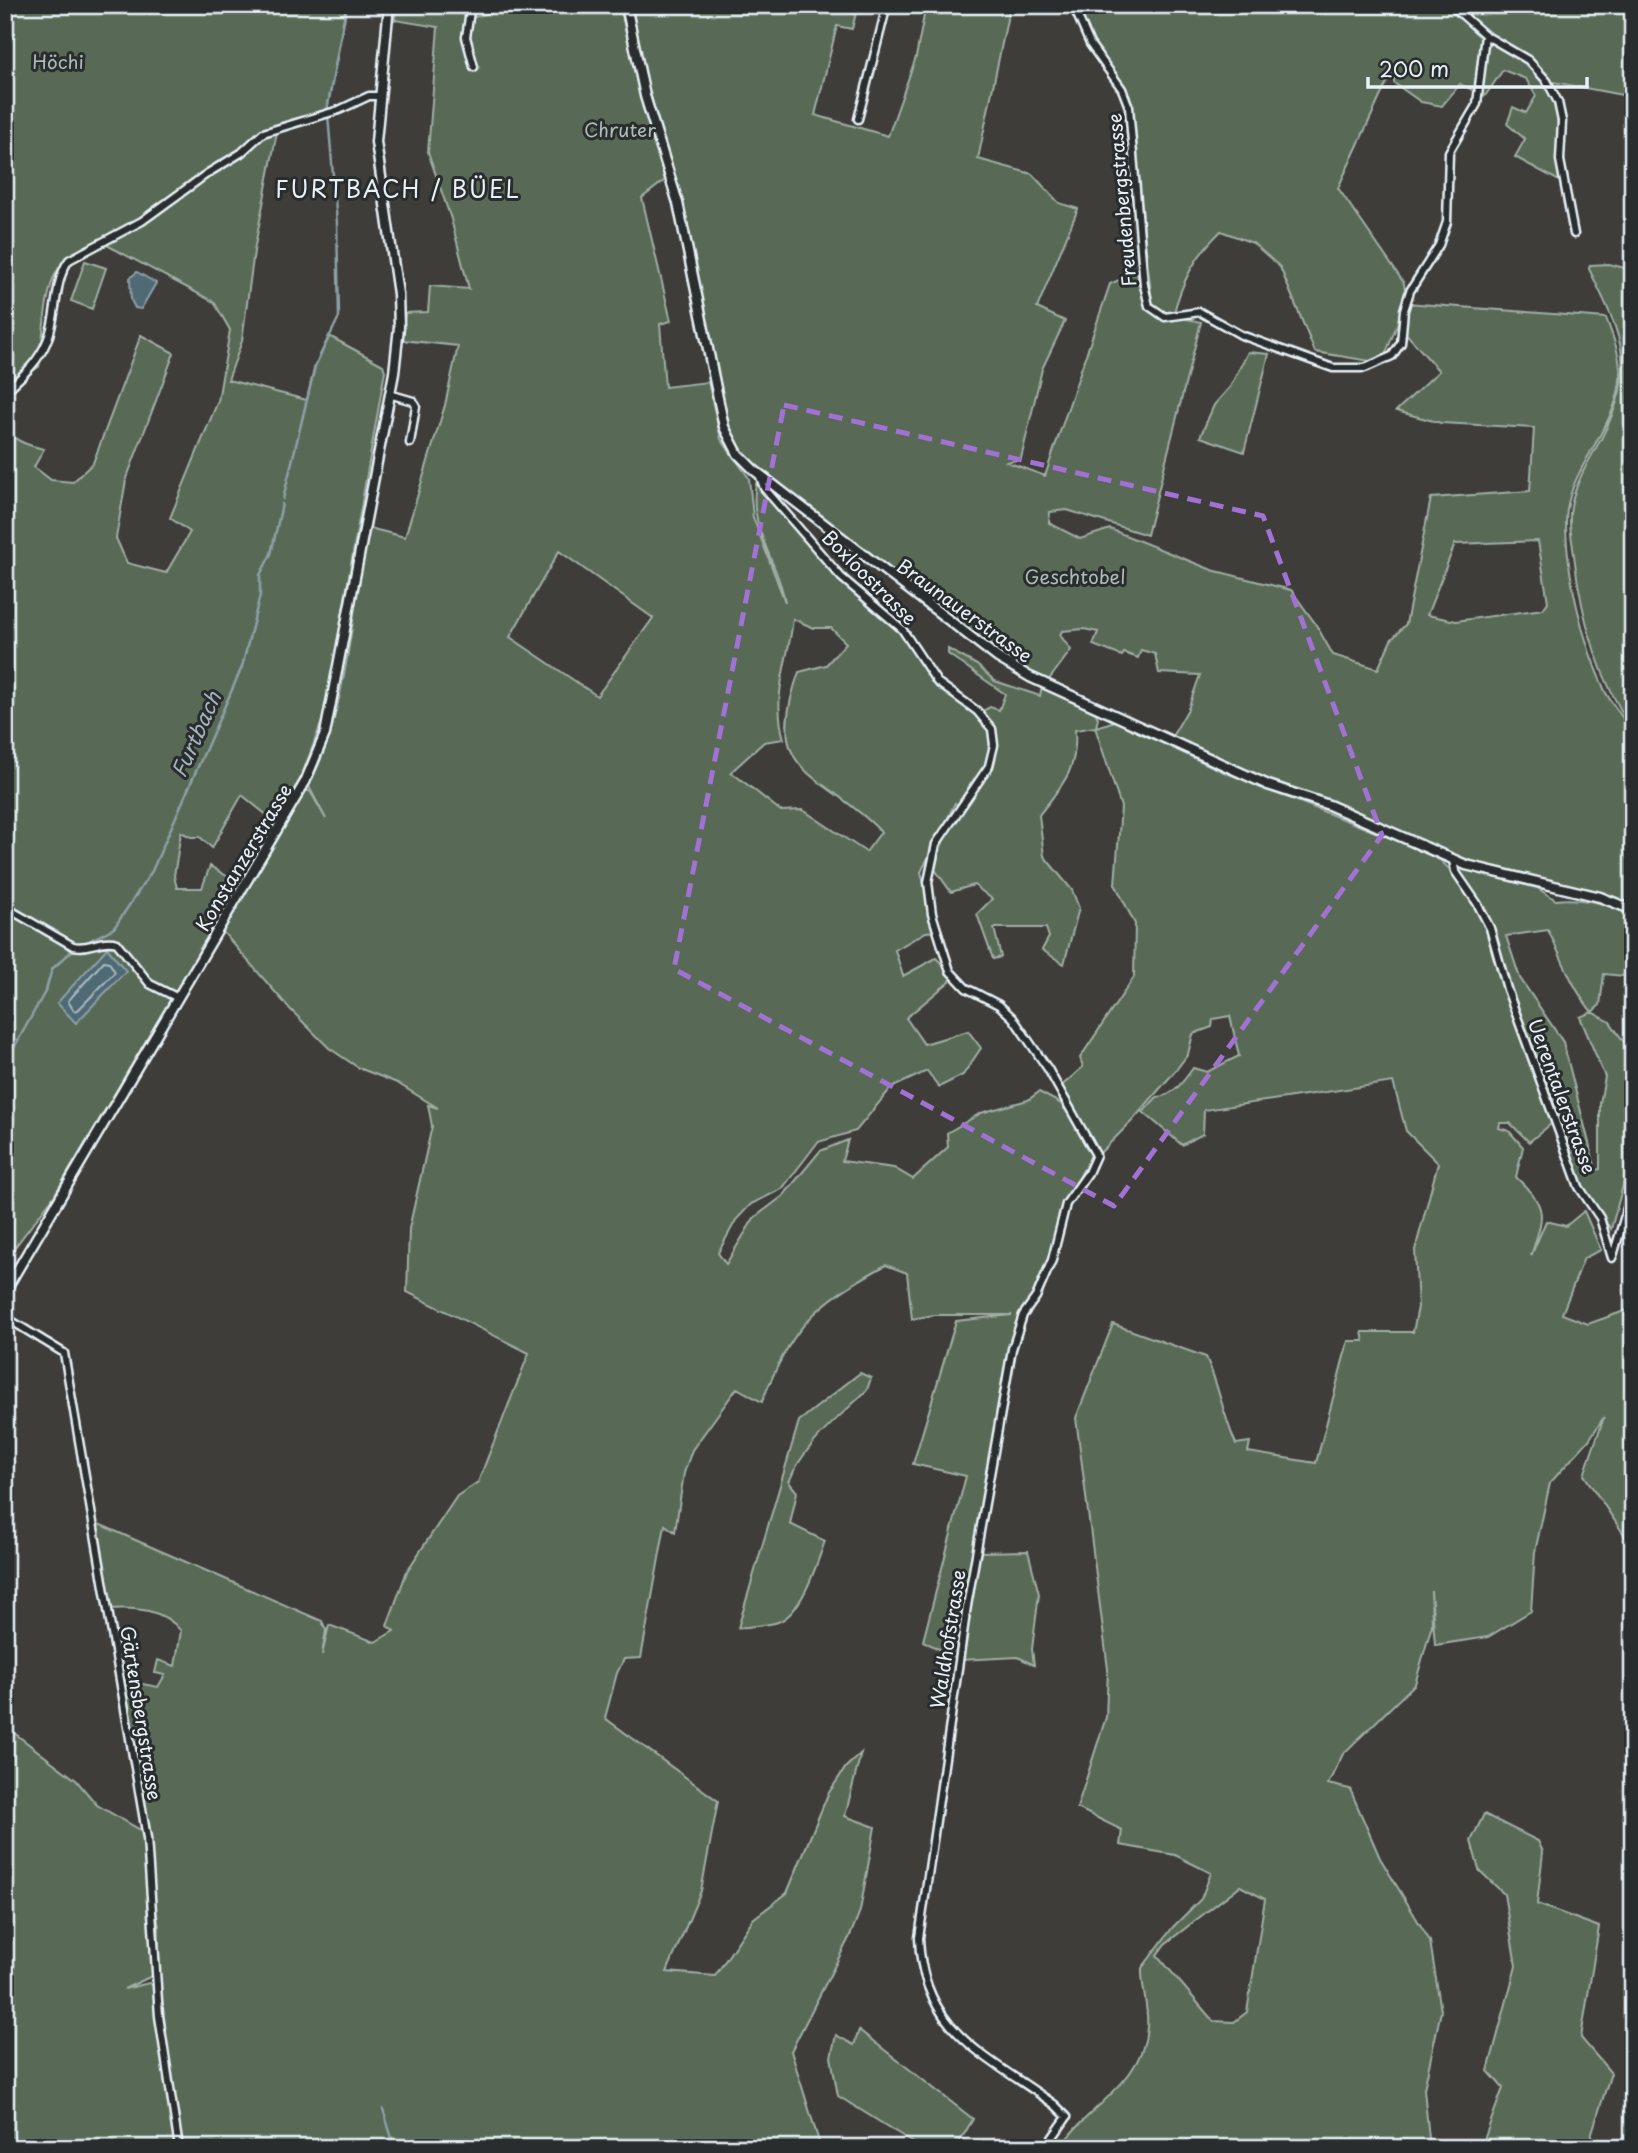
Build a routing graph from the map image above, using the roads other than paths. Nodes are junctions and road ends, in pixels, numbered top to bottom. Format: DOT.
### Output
graph roads {
  1 [pos="389,5"];
  2 [pos="471,5"];
  3 [pos="626,5"];
  4 [pos="887,5"];
  5 [pos="1073,5"];
  6 [pos="1451,5"];
  7 [pos="1485,35"];
  8 [pos="474,67"];
  9 [pos="378,96"];
  10 [pos="858,119"];
  11 [pos="1574,234"];
  12 [pos="5,392"];
  13 [pos="389,394"];
  14 [pos="410,443"];
  15 [pos="759,474"];
  16 [pos="1453,860"];
  17 [pos="5,907"];
  18 [pos="1633,910"];
  19 [pos="178,998"];
  20 [pos="1096,1155"];
  21 [pos="1633,1170"];
  22 [pos="10,1274"];
  23 [pos="5,1291"];
  24 [pos="5,1317"];
  25 [pos="179,2148"];
  26 [pos="1045,2148"];
  1 -- 9 [label="street, Konstanzerstrasse"];
  2 -- 8 [label="street"];
  3 -- 15 [label="street, Braunauerstrasse"];
  4 -- 10 [label="street"];
  5 -- 7 [label="street, Freudenbergstrasse"];
  6 -- 7 [label="street"];
  7 -- 11 [label="street"];
  9 -- 12 [label="street"];
  9 -- 13 [label="street, Konstanzerstrasse"];
  13 -- 14 [label="street"];
  13 -- 19 [label="street, Konstanzerstrasse"];
  15 -- 16 [label="street, Braunauerstrasse"];
  15 -- 20 [label="street, Boxloostrasse"];
  16 -- 18 [label="street, Braunauerstrasse"];
  16 -- 21 [label="street, Uerentalerstrasse"];
  17 -- 19 [label="street"];
  19 -- 22 [label="street, Konstanzerstrasse"];
  20 -- 26 [label="street, Waldhofstrasse"];
  22 -- 23 [label="street, Konstanzerstrasse"];
  24 -- 25 [label="street, Gärtensbergstrasse"];
}
